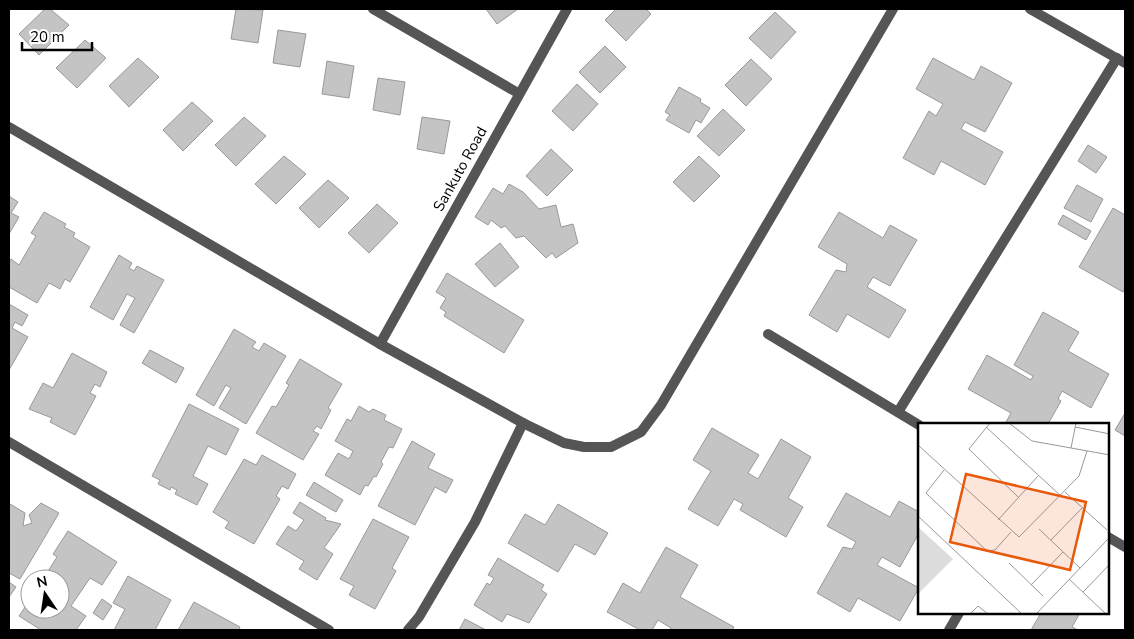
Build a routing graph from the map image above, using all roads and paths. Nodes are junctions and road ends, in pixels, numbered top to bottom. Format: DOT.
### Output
graph roads {
  1 [pos="373,9"];
  2 [pos="567,9"];
  3 [pos="893,9"];
  4 [pos="1030,9"];
  5 [pos="1121,60"];
  6 [pos="518,93"];
  7 [pos="9,127"];
  8 [pos="768,334"];
  9 [pos="380,344"];
  10 [pos="898,412"];
  11 [pos="523,423"];
  12 [pos="918,424"];
  13 [pos="9,442"];
  14 [pos="1109,538"];
  15 [pos="1125,547"];
  16 [pos="958,614"];
  17 [pos="329,630"];
  18 [pos="408,630"];
  19 [pos="949,630"];
  1 -- 6 [label="street"];
  2 -- 6 [label="street, Sankuto Road"];
  3 -- 11 [label="street"];
  4 -- 5 [label="street"];
  5 -- 10 [label="street"];
  6 -- 9 [label="street, Sankuto Road"];
  7 -- 9 [label="street"];
  8 -- 10 [label="street"];
  9 -- 11 [label="street"];
  10 -- 12 [label="street"];
  11 -- 18 [label="street"];
  13 -- 17 [label="street"];
  14 -- 15 [label="street"];
  16 -- 19 [label="street"];
}
